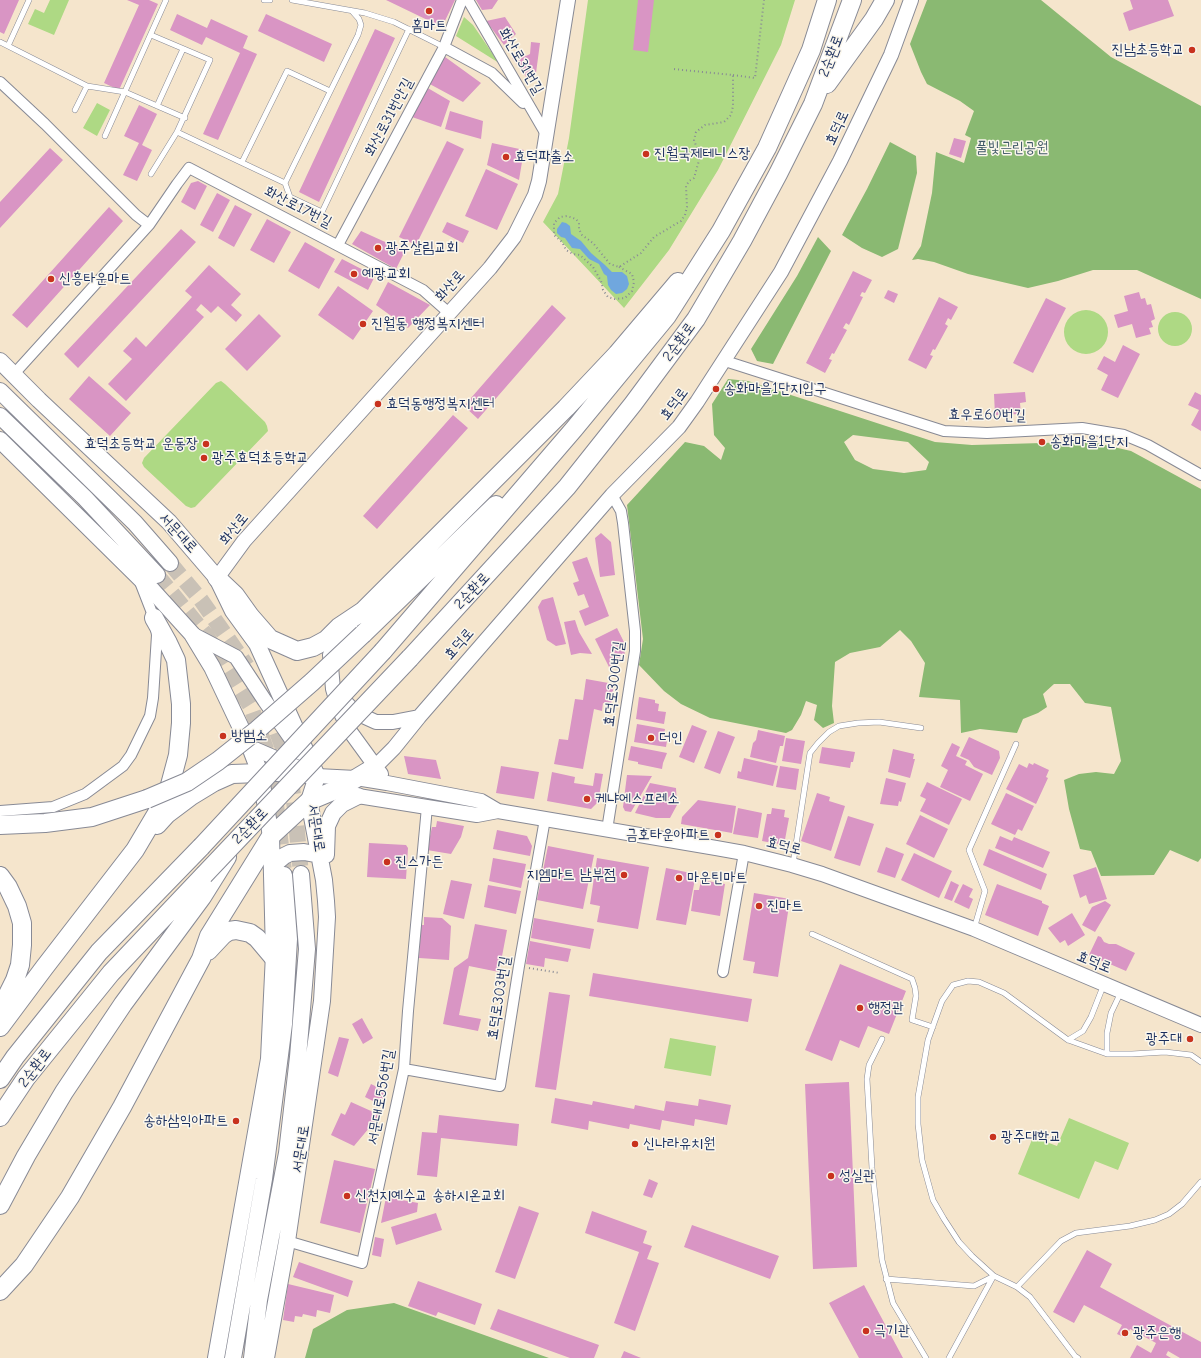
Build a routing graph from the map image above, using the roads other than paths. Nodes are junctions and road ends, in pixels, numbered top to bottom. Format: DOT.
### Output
graph roads {
  1 [pos="30,0"];
  2 [pos="166,0"];
  3 [pos="264,0"];
  4 [pos="270,0"];
  5 [pos="292,0"];
  6 [pos="462,0"];
  7 [pos="468,0"];
  8 [pos="568,0"];
  9 [pos="827,0"];
  10 [pos="852,0"];
  11 [pos="885,0"];
  12 [pos="910,0"];
  13 [pos="352,11"];
  14 [pos="409,29"];
  15 [pos="151,35"];
  16 [pos="0,42"];
  17 [pos="8,46"];
  18 [pos="444,47"];
  19 [pos="183,49"];
  20 [pos="0,82"];
  21 [pos="87,86"];
  22 [pos="330,91"];
  23 [pos="125,92"];
  24 [pos="813,104"];
  25 [pos="157,106"];
  26 [pos="75,110"];
  27 [pos="533,112"];
  28 [pos="184,118"];
  29 [pos="177,132"];
  30 [pos="105,136"];
  31 [pos="547,136"];
  32 [pos="242,162"];
  33 [pos="151,174"];
  34 [pos="285,183"];
  35 [pos="149,225"];
  36 [pos="721,231"];
  37 [pos="338,245"];
  38 [pos="449,312"];
  39 [pos="0,361"];
  40 [pos="725,361"];
  41 [pos="14,374"];
  42 [pos="0,391"];
  43 [pos="0,416"];
  44 [pos="574,429"];
  45 [pos="0,440"];
  46 [pos="1201,475"];
  47 [pos="612,495"];
  48 [pos="170,563"];
  49 [pos="157,575"];
  50 [pos="138,578"];
  51 [pos="217,578"];
  52 [pos="363,611"];
  53 [pos="154,618"];
  54 [pos="192,634"];
  55 [pos="334,689"];
  56 [pos="419,717"];
  57 [pos="921,728"];
  58 [pos="1016,744"];
  59 [pos="250,747"];
  60 [pos="375,767"];
  61 [pos="260,773"];
  62 [pos="317,776"];
  63 [pos="356,778"];
  64 [pos="388,783"];
  65 [pos="340,788"];
  66 [pos="358,796"];
  67 [pos="309,801"];
  68 [pos="404,803"];
  69 [pos="427,807"];
  70 [pos="0,811"];
  71 [pos="498,811"];
  72 [pos="545,820"];
  73 [pos="0,825"];
  74 [pos="607,830"];
  75 [pos="242,835"];
  76 [pos="270,836"];
  77 [pos="135,850"];
  78 [pos="744,853"];
  79 [pos="320,855"];
  80 [pos="792,865"];
  81 [pos="278,873"];
  82 [pos="301,874"];
  83 [pos="0,876"];
  84 [pos="324,880"];
  85 [pos="974,929"];
  86 [pos="812,934"];
  87 [pos="273,957"];
  88 [pos="201,959"];
  89 [pos="723,972"];
  90 [pos="1104,984"];
  91 [pos="1121,992"];
  92 [pos="0,1010"];
  93 [pos="1201,1024"];
  94 [pos="0,1027"];
  95 [pos="933,1027"];
  96 [pos="882,1039"];
  97 [pos="1068,1040"];
  98 [pos="1107,1054"];
  99 [pos="1201,1062"];
  100 [pos="404,1068"];
  101 [pos="0,1079"];
  102 [pos="0,1118"];
  103 [pos="1201,1182"];
  104 [pos="0,1205"];
  105 [pos="287,1241"];
  106 [pos="994,1276"];
  107 [pos="886,1279"];
  108 [pos="1017,1287"];
  109 [pos="0,1291"];
  110 [pos="1076,1357"];
  111 [pos="216,1358"];
  112 [pos="233,1358"];
  113 [pos="252,1358"];
  114 [pos="266,1358"];
  115 [pos="926,1358"];
  116 [pos="949,1358"];
  1 -- 17 [label="lane"];
  2 -- 15 [label="lane"];
  3 -- 4 [label="lane"];
  5 -- 13 [label="lane"];
  6 -- 18 [label="street, 화산로31번안길"];
  7 -- 27 [label="street, 화산로31번길"];
  8 -- 31 [label="main road, 화산로"];
  9 -- 36 [label="highway, 2순환로"];
  10 -- 24 [label="highway, 2순환로"];
  11 -- 24 [label="highway"];
  12 -- 40 [label="main road, 효덕로"];
  13 -- 14 [label="lane"];
  13 -- 22 [label="lane"];
  14 -- 18 [label="lane"];
  14 -- 34 [label="lane"];
  15 -- 19 [label="lane"];
  15 -- 23 [label="lane"];
  16 -- 17 [label="lane"];
  17 -- 21 [label="lane"];
  18 -- 27 [label="street"];
  18 -- 37 [label="street, 화산로31번안길"];
  19 -- 25 [label="lane"];
  19 -- 28 [label="lane"];
  20 -- 35 [label="street"];
  21 -- 23 [label="lane"];
  21 -- 26 [label="lane"];
  22 -- 32 [label="lane"];
  22 -- 34 [label="lane"];
  23 -- 25 [label="lane"];
  23 -- 30 [label="lane"];
  24 -- 75 [label="highway, 2순환로, bridge"];
  25 -- 28 [label="lane"];
  27 -- 31 [label="street, 화산로31번길"];
  28 -- 29 [label="lane"];
  29 -- 32 [label="lane"];
  29 -- 33 [label="lane"];
  31 -- 38 [label="main road, 화산로"];
  32 -- 34 [label="lane"];
  35 -- 37 [label="street, 화산로17번길"];
  35 -- 41 [label="street, 화산로17번길"];
  36 -- 44 [label="highway, 2순환로"];
  36 -- 52 [label="highway"];
  37 -- 38 [label="street, 화산로17번길"];
  38 -- 51 [label="main road, 화산로"];
  39 -- 41 [label="main road, 서문대로"];
  40 -- 46 [label="street, 효우로60번길"];
  40 -- 47 [label="main road, 효덕로"];
  41 -- 51 [label="main road, 서문대로"];
  42 -- 48 [label="main road, 서문대로"];
  43 -- 49 [label="main road"];
  44 -- 73 [label="highway, bridge"];
  44 -- 101 [label="highway, 2순환로, bridge"];
  45 -- 50 [label="main road"];
  47 -- 56 [label="main road, 효덕로"];
  47 -- 74 [label="street, 효덕로300번길"];
  50 -- 53 [label="street"];
  50 -- 54 [label="main road"];
  51 -- 52 [label="highway"];
  51 -- 62 [label="main road, 서문대로"];
  52 -- 55 [label="main road"];
  53 -- 70 [label="street"];
  53 -- 77 [label="highway"];
  54 -- 59 [label="main road"];
  54 -- 62 [label="main road"];
  55 -- 56 [label="main road"];
  55 -- 60 [label="main road"];
  56 -- 60 [label="main road, 효덕로"];
  57 -- 80 [label="lane"];
  58 -- 85 [label="lane"];
  59 -- 61 [label="main road"];
  59 -- 62 [label="main road, 효덕로"];
  60 -- 62 [label="main road"];
  60 -- 63 [label="highway"];
  60 -- 64 [label="main road"];
  61 -- 62 [label="main road"];
  61 -- 76 [label="main road"];
  61 -- 77 [label="highway"];
  62 -- 63 [label="main road, 효덕로"];
  62 -- 65 [label="main road, 효덕로"];
  62 -- 67 [label="main road, 서문대로"];
  63 -- 64 [label="main road, 효덕로"];
  63 -- 65 [label="highway"];
  64 -- 68 [label="main road"];
  64 -- 71 [label="main road, 효덕로"];
  65 -- 66 [label="main road, 효덕로"];
  65 -- 67 [label="highway"];
  66 -- 68 [label="main road, 효덕로"];
  66 -- 84 [label="main road"];
  67 -- 76 [label="highway"];
  67 -- 79 [label="main road, 서문대로"];
  68 -- 69 [label="main road, 효덕로"];
  69 -- 71 [label="main road, 효덕로"];
  69 -- 100 [label="street, 서문대로556번길"];
  71 -- 72 [label="main road, 효덕로"];
  72 -- 74 [label="main road, 효덕로"];
  72 -- 100 [label="street, 효덕로303번길"];
  74 -- 78 [label="main road, 효덕로"];
  75 -- 102 [label="highway, 2순환로, bridge"];
  75 -- 104 [label="highway, bridge"];
  76 -- 81 [label="main road"];
  76 -- 88 [label="highway"];
  77 -- 94 [label="highway"];
  78 -- 80 [label="main road, 효덕로"];
  78 -- 89 [label="street, 효덕로"];
  79 -- 81 [label="main road"];
  79 -- 84 [label="main road, 서문대로"];
  80 -- 85 [label="main road, 효덕로"];
  81 -- 87 [label="main road"];
  81 -- 112 [label="main road"];
  82 -- 113 [label="main road, 서문대로"];
  83 -- 92 [label="highway"];
  84 -- 105 [label="main road, 서문대로"];
  85 -- 90 [label="main road, 효덕로"];
  86 -- 95 [label="lane"];
  87 -- 88 [label="highway"];
  87 -- 111 [label="main road"];
  88 -- 109 [label="highway"];
  90 -- 91 [label="main road, 효덕로"];
  90 -- 97 [label="lane"];
  91 -- 93 [label="main road, 효덕로"];
  91 -- 98 [label="lane"];
  95 -- 97 [label="lane"];
  95 -- 106 [label="lane"];
  96 -- 107 [label="lane"];
  97 -- 98 [label="lane"];
  98 -- 99 [label="lane"];
  100 -- 105 [label="street, 서문대로556번길"];
  103 -- 108 [label="lane"];
  105 -- 114 [label="main road, 서문대로"];
  106 -- 107 [label="lane"];
  106 -- 108 [label="lane"];
  106 -- 116 [label="lane"];
  107 -- 115 [label="lane"];
  108 -- 110 [label="lane"];
}
